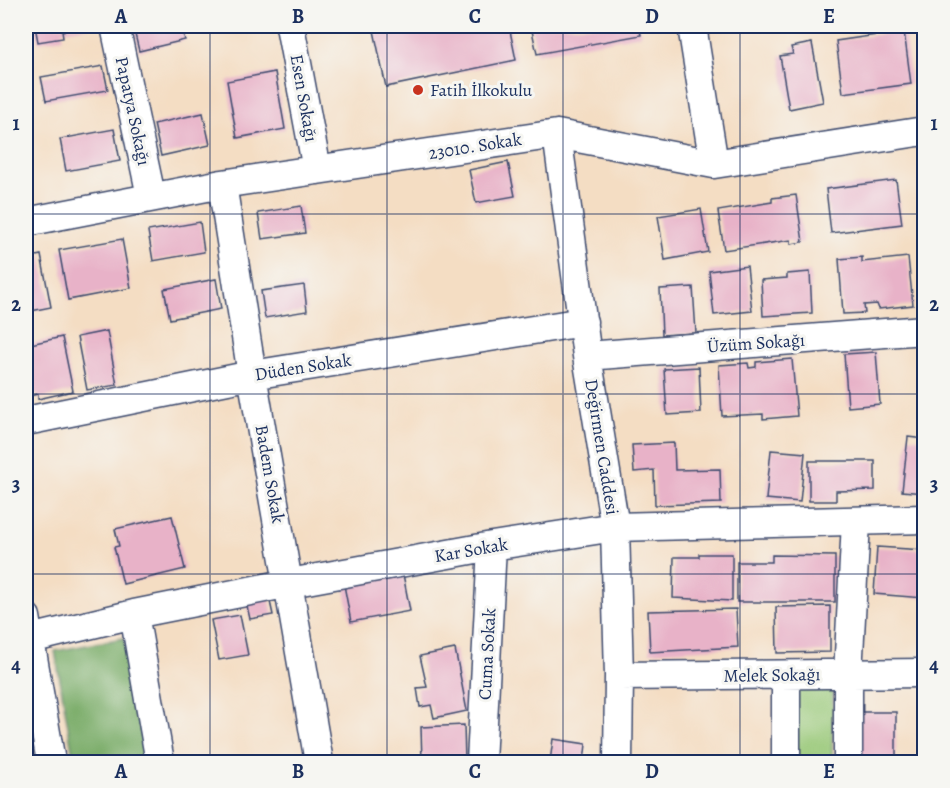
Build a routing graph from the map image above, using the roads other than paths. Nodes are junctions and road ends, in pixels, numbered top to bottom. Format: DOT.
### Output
graph roads {
  1 [pos="115,26"];
  2 [pos="290,26"];
  3 [pos="692,26"];
  4 [pos="924,131"];
  5 [pos="557,134"];
  6 [pos="714,164"];
  7 [pos="317,170"];
  8 [pos="222,184"];
  9 [pos="151,196"];
  10 [pos="26,222"];
  11 [pos="583,322"];
  12 [pos="924,330"];
  13 [pos="587,356"];
  14 [pos="252,375"];
  15 [pos="26,421"];
  16 [pos="924,519"];
  17 [pos="856,522"];
  18 [pos="615,527"];
  19 [pos="492,546"];
  20 [pos="290,583"];
  21 [pos="134,614"];
  22 [pos="27,632"];
  23 [pos="924,673"];
  24 [pos="848,674"];
  25 [pos="786,675"];
  26 [pos="620,676"];
  27 [pos="42,754"];
  28 [pos="160,762"];
  29 [pos="319,762"];
  30 [pos="481,762"];
  31 [pos="618,762"];
  32 [pos="786,762"];
  33 [pos="848,762"];
  1 -- 9 [label="street, Papatya Sokağı"];
  2 -- 7 [label="street, Esen Sokağı"];
  3 -- 6 [label="street"];
  4 -- 6 [label="street, 23010. Sokak"];
  5 -- 6 [label="street, 23010. Sokak"];
  5 -- 7 [label="street, 23010. Sokak"];
  5 -- 11 [label="street, Değirmen Caddesi"];
  7 -- 8 [label="street, 23010. Sokak"];
  8 -- 9 [label="street, 23010. Sokak"];
  8 -- 14 [label="street, Badem Sokak"];
  9 -- 10 [label="street, 23010. Sokak"];
  11 -- 13 [label="street, Değirmen Caddesi"];
  11 -- 14 [label="street, Düden Sokak"];
  12 -- 13 [label="street, Üzüm Sokağı"];
  13 -- 18 [label="street, Değirmen Caddesi"];
  14 -- 15 [label="street, Düden Sokak"];
  14 -- 20 [label="street, Badem Sokak"];
  16 -- 17 [label="street, Kar Sokak"];
  17 -- 18 [label="street, Kar Sokak"];
  17 -- 24 [label="street"];
  18 -- 19 [label="street, Kar Sokak"];
  18 -- 26 [label="street, Değirmen Caddesi"];
  19 -- 20 [label="street, Kar Sokak"];
  19 -- 30 [label="street, Cuma Sokak"];
  20 -- 21 [label="street, Kar Sokak"];
  20 -- 29 [label="street, Badem Sokak"];
  21 -- 22 [label="street, Kar Sokak"];
  21 -- 28 [label="street"];
  22 -- 27 [label="street"];
  23 -- 24 [label="street, Melek Sokağı"];
  24 -- 25 [label="street, Melek Sokağı"];
  24 -- 33 [label="street"];
  25 -- 26 [label="street, Melek Sokağı"];
  25 -- 32 [label="street"];
  26 -- 31 [label="street, Değirmen Caddesi"];
}
